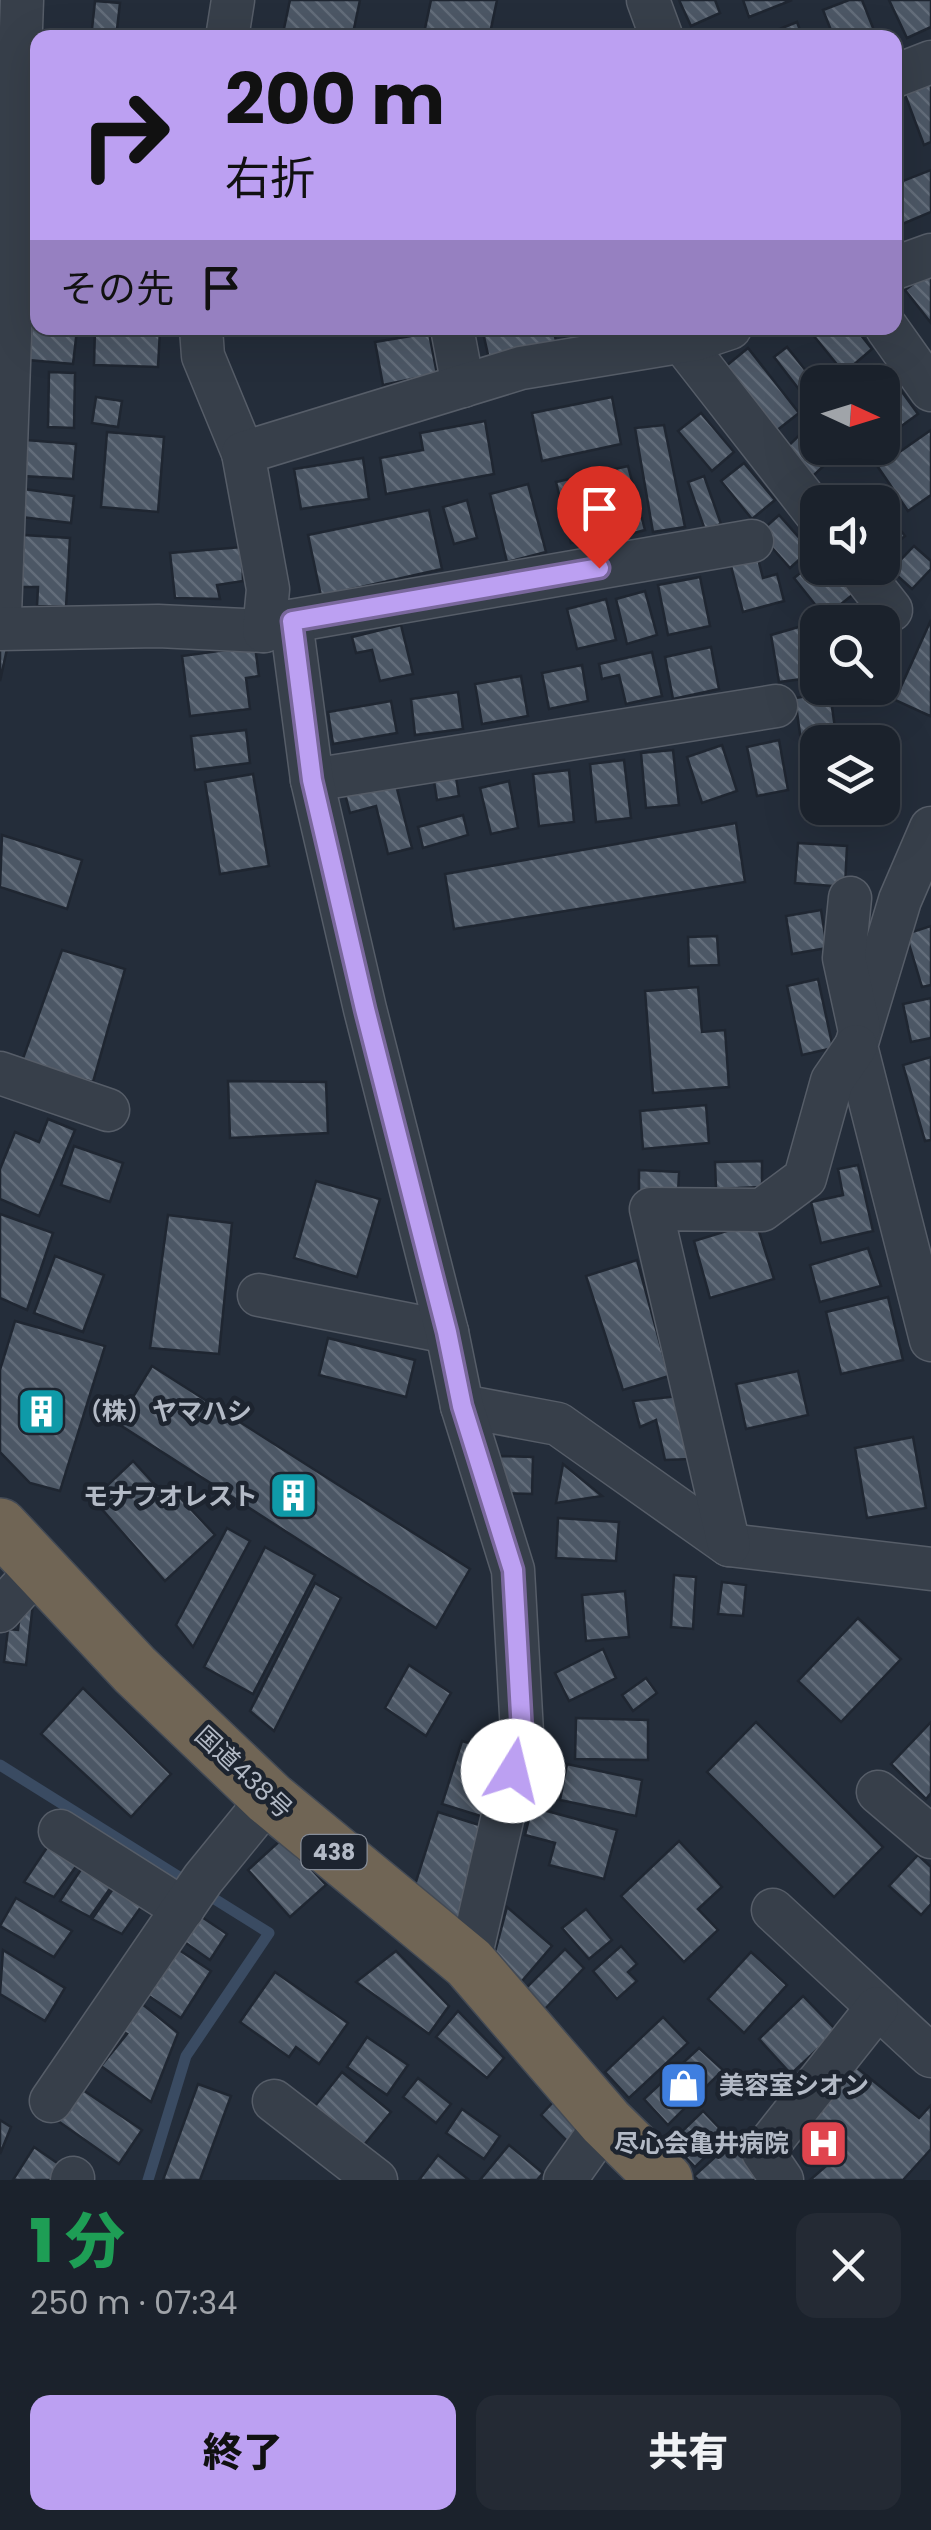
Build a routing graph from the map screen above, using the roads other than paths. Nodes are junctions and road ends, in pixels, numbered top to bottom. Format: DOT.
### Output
graph roads {
  1 [pos="22,0"];
  2 [pos="233,0"];
  3 [pos="648,0"];
  4 [pos="228,30"];
  5 [pos="659,30"];
  6 [pos="931,62"];
  7 [pos="902,73"];
  8 [pos="931,255"];
  9 [pos="902,265"];
  10 [pos="202,335"];
  11 [pos="453,335"];
  12 [pos="892,335"];
  13 [pos="661,338"];
  14 [pos="463,386"];
  15 [pos="931,390"];
  16 [pos="243,453"];
  17 [pos="800,496"];
  18 [pos="752,541"];
  19 [pos="871,585"];
  20 [pos="886,605"];
  21 [pos="0,615"];
  22 [pos="278,626"];
  23 [pos="0,630"];
  24 [pos="776,706"];
  25 [pos="312,780"];
  26 [pos="931,828"];
  27 [pos="850,898"];
  28 [pos="858,1039"];
  29 [pos="0,1073"];
  30 [pos="108,1110"];
  31 [pos="259,1295"];
  32 [pos="447,1332"];
  33 [pos="931,1340"];
  34 [pos="462,1406"];
  35 [pos="0,1526"];
  36 [pos="729,1544"];
  37 [pos="39,1568"];
  38 [pos="931,1569"];
  39 [pos="0,1611"];
  40 [pos="878,1792"];
  41 [pos="269,1798"];
  42 [pos="60,1831"];
  43 [pos="931,1837"];
  44 [pos="182,1909"];
  45 [pos="773,1910"];
  46 [pos="470,1963"];
  47 [pos="877,2008"];
  48 [pos="931,2056"];
  49 [pos="51,2101"];
  50 [pos="274,2101"];
  51 [pos="606,2122"];
  52 [pos="376,2180"];
  53 [pos="565,2180"];
  54 [pos="665,2180"];
  55 [pos="782,2180"];
  1 -- 21 [label="street"];
  2 -- 4 [label="street"];
  3 -- 5 [label="street"];
  6 -- 7 [label="street"];
  8 -- 9 [label="street"];
  10 -- 16 [label="street"];
  11 -- 14 [label="street"];
  12 -- 15 [label="street"];
  13 -- 14 [label="street"];
  13 -- 17 [label="street"];
  14 -- 16 [label="street"];
  16 -- 22 [label="street"];
  18 -- 22 [label="street"];
  19 -- 20 [label="street"];
  22 -- 23 [label="street"];
  22 -- 25 [label="street"];
  24 -- 25 [label="street"];
  25 -- 32 [label="street"];
  26 -- 28 [label="street"];
  27 -- 28 [label="street"];
  28 -- 33 [label="street"];
  28 -- 36 [label="street"];
  29 -- 30 [label="street"];
  31 -- 32 [label="street"];
  32 -- 34 [label="street"];
  34 -- 36 [label="street"];
  34 -- 46 [label="street"];
  35 -- 37 [label="highway, 国道438号 / 438"];
  36 -- 38 [label="street"];
  37 -- 39 [label="street"];
  37 -- 41 [label="highway, 国道438号 / 438"];
  40 -- 43 [label="street"];
  41 -- 44 [label="street"];
  41 -- 46 [label="highway, 国道438号 / 438"];
  42 -- 44 [label="street"];
  44 -- 49 [label="street"];
  45 -- 47 [label="street"];
  46 -- 51 [label="highway, 国道438号 / 438"];
  47 -- 48 [label="street"];
  47 -- 55 [label="street"];
  50 -- 52 [label="street"];
  51 -- 53 [label="street"];
  51 -- 54 [label="highway, 国道438号 / 438"];
}
